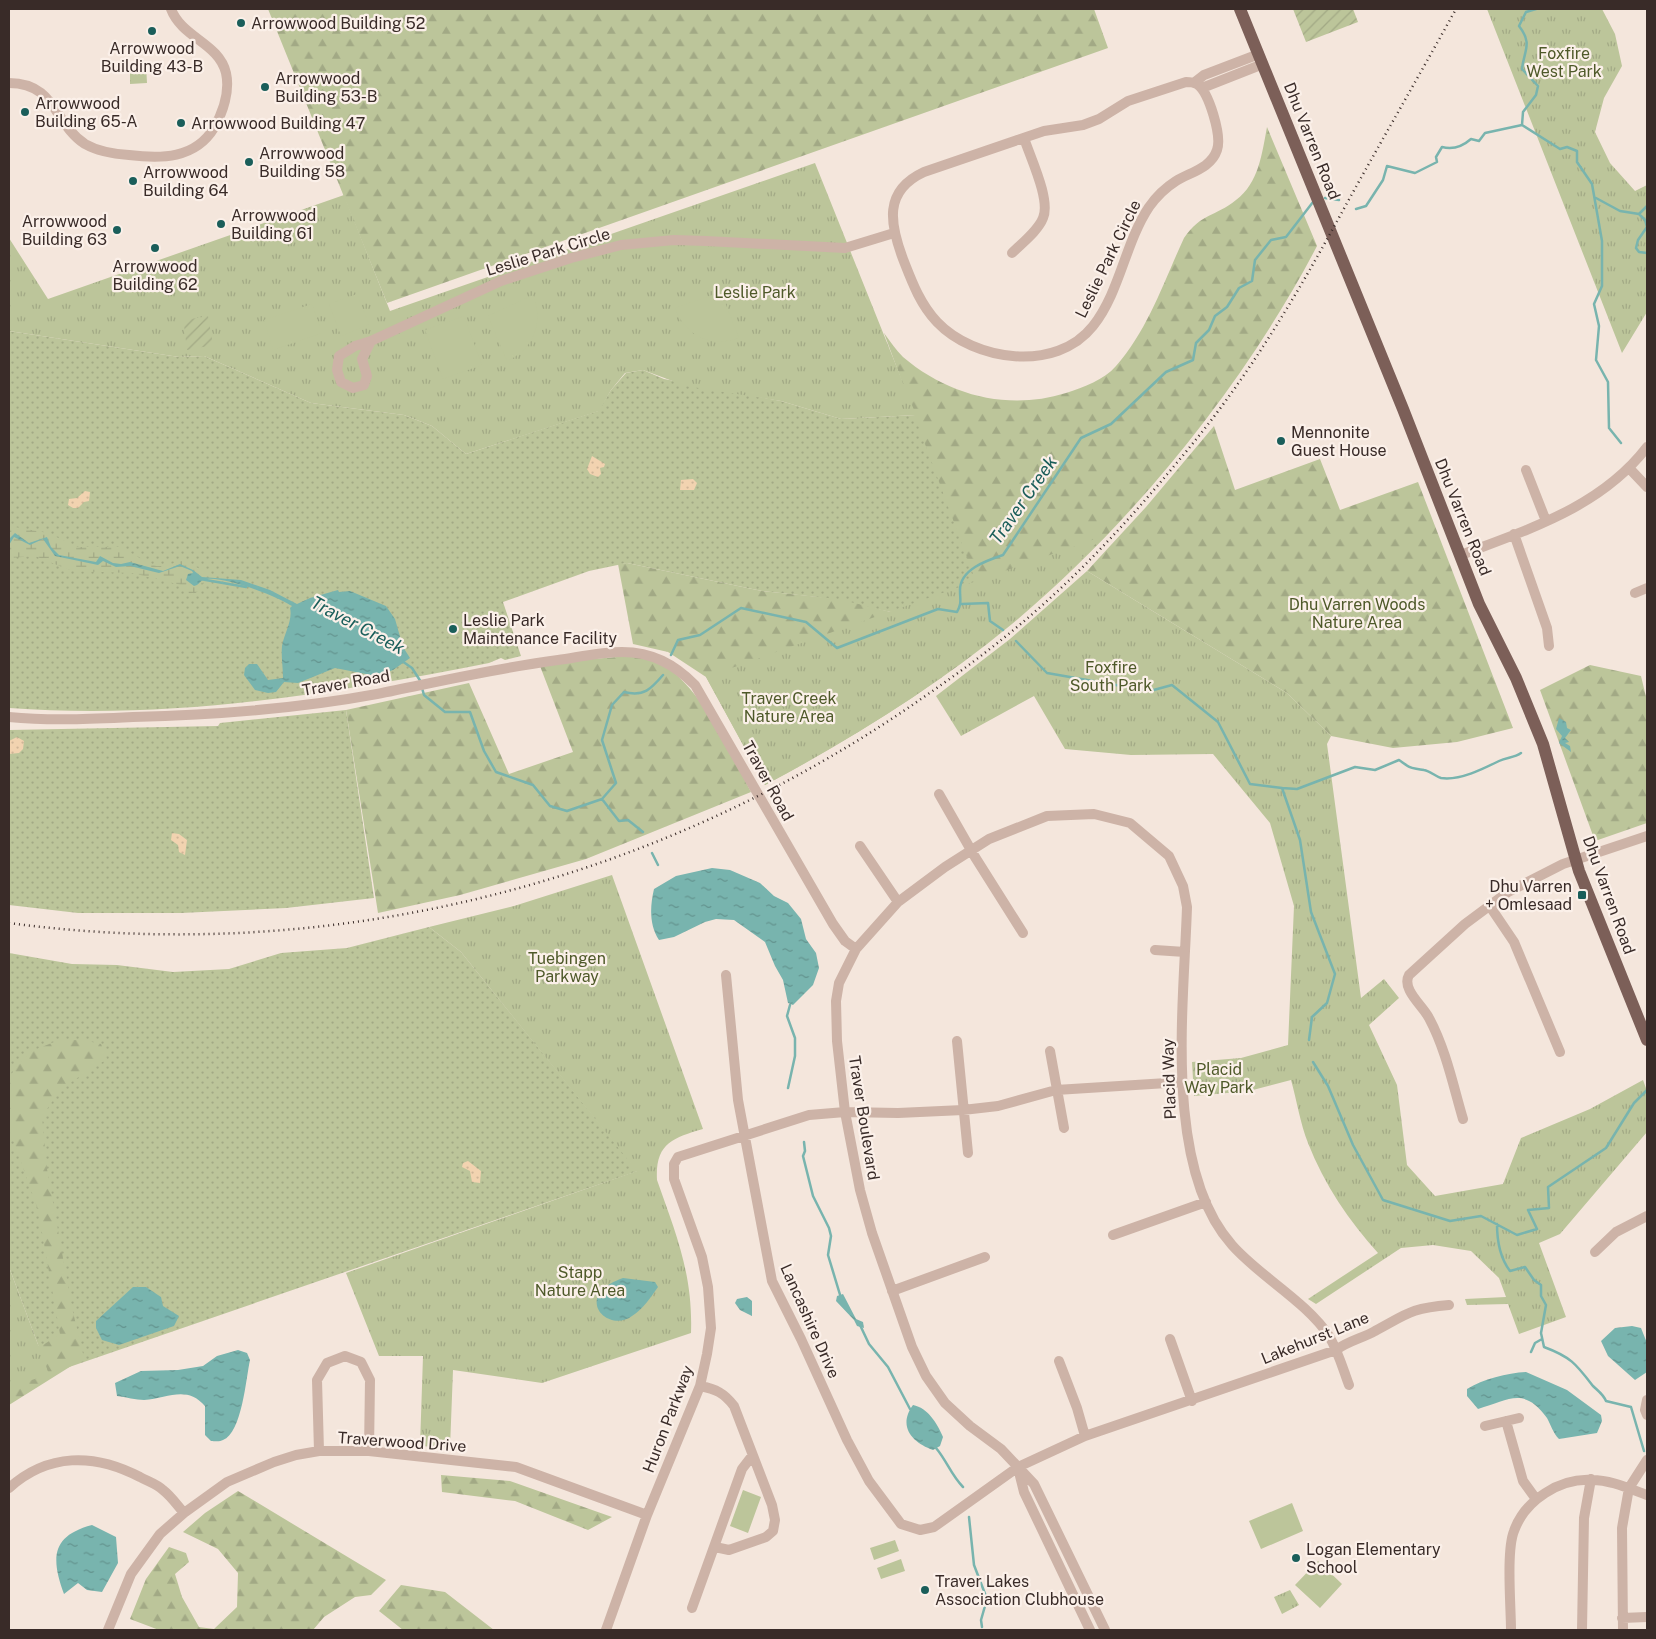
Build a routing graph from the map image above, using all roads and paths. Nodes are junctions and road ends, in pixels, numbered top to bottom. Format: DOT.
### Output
graph roads {
  1 [pos="171,9"];
  2 [pos="1240,9"];
  3 [pos="1261,59"];
  4 [pos="9,84"];
  5 [pos="1198,85"];
  6 [pos="1024,138"];
  7 [pos="894,233"];
  8 [pos="1012,253"];
  9 [pos="371,341"];
  10 [pos="1647,447"];
  11 [pos="1629,468"];
  12 [pos="1526,470"];
  13 [pos="1647,487"];
  14 [pos="1546,522"];
  15 [pos="1514,534"];
  16 [pos="1461,555"];
  17 [pos="1647,588"];
  18 [pos="1635,593"];
  19 [pos="1549,646"];
  20 [pos="9,717"];
  21 [pos="939,794"];
  22 [pos="1647,836"];
  23 [pos="860,846"];
  24 [pos="971,850"];
  25 [pos="1576,859"];
  26 [pos="898,902"];
  27 [pos="1489,905"];
  28 [pos="1023,932"];
  29 [pos="856,949"];
  30 [pos="1155,950"];
  31 [pos="1185,952"];
  32 [pos="726,975"];
  33 [pos="956,1040"];
  34 [pos="1647,1040"];
  35 [pos="1050,1051"];
  36 [pos="1560,1052"];
  37 [pos="1183,1082"];
  38 [pos="1056,1090"];
  39 [pos="963,1110"];
  40 [pos="845,1112"];
  41 [pos="1463,1119"];
  42 [pos="1064,1128"];
  43 [pos="744,1134"];
  44 [pos="968,1152"];
  45 [pos="1206,1202"];
  46 [pos="1647,1216"];
  47 [pos="1113,1235"];
  48 [pos="1595,1252"];
  49 [pos="985,1257"];
  50 [pos="892,1291"];
  51 [pos="1449,1304"];
  52 [pos="1170,1339"];
  53 [pos="1336,1350"];
  54 [pos="1059,1361"];
  55 [pos="1349,1385"];
  56 [pos="700,1386"];
  57 [pos="1647,1400"];
  58 [pos="1192,1401"];
  59 [pos="1647,1415"];
  60 [pos="1518,1418"];
  61 [pos="1506,1421"];
  62 [pos="1485,1426"];
  63 [pos="1085,1436"];
  64 [pos="319,1451"];
  65 [pos="369,1451"];
  66 [pos="752,1456"];
  67 [pos="1647,1460"];
  68 [pos="1018,1467"];
  69 [pos="1592,1480"];
  70 [pos="9,1488"];
  71 [pos="1629,1488"];
  72 [pos="1647,1495"];
  73 [pos="1536,1499"];
  74 [pos="184,1513"];
  75 [pos="647,1515"];
  76 [pos="715,1547"];
  77 [pos="692,1608"];
  78 [pos="1647,1617"];
  79 [pos="1622,1618"];
  80 [pos="108,1630"];
  81 [pos="606,1630"];
  82 [pos="1090,1630"];
  83 [pos="1105,1630"];
  84 [pos="1512,1630"];
  85 [pos="1582,1630"];
  86 [pos="1623,1630"];
  1 -- 4 [label="street"];
  2 -- 3 [label="main road, Dhu Varren Road"];
  3 -- 5 [label="street, Leslie Park Circle"];
  3 -- 16 [label="main road, Dhu Varren Road"];
  5 -- 6 [label="street, Leslie Park Circle"];
  5 -- 7 [label="street, Leslie Park Circle"];
  6 -- 7 [label="street, Leslie Park Circle"];
  6 -- 8 [label="street"];
  7 -- 9 [label="street, Leslie Park Circle"];
  9 -- 9 [label="street, Leslie Park Circle"];
  10 -- 11 [label="street"];
  11 -- 13 [label="street"];
  11 -- 14 [label="street"];
  12 -- 14 [label="street"];
  14 -- 15 [label="street"];
  15 -- 16 [label="street"];
  15 -- 19 [label="street"];
  16 -- 25 [label="main road, Dhu Varren Road"];
  17 -- 18 [label="street"];
  20 -- 29 [label="street, Traver Road"];
  21 -- 24 [label="street"];
  22 -- 25 [label="street"];
  23 -- 26 [label="street"];
  24 -- 26 [label="street, Placid Way"];
  24 -- 28 [label="street"];
  24 -- 31 [label="street, Placid Way"];
  25 -- 27 [label="street"];
  25 -- 34 [label="main road, Dhu Varren Road"];
  26 -- 29 [label="street, Placid Way"];
  27 -- 36 [label="street"];
  27 -- 41 [label="street"];
  29 -- 40 [label="street, Traver Boulevard"];
  30 -- 31 [label="street"];
  31 -- 37 [label="street, Placid Way"];
  32 -- 43 [label="street, Lancashire Drive"];
  33 -- 39 [label="street"];
  35 -- 38 [label="street"];
  37 -- 38 [label="street"];
  37 -- 45 [label="street, Placid Way"];
  38 -- 39 [label="street"];
  38 -- 42 [label="street"];
  39 -- 40 [label="street"];
  39 -- 44 [label="street"];
  40 -- 43 [label="street"];
  40 -- 50 [label="street, Traver Boulevard"];
  43 -- 56 [label="street, Huron Parkway"];
  43 -- 68 [label="street, Lancashire Drive"];
  45 -- 47 [label="street"];
  45 -- 53 [label="street, Placid Way"];
  46 -- 48 [label="street"];
  49 -- 50 [label="street"];
  50 -- 68 [label="street, Traver Boulevard"];
  51 -- 53 [label="street, Lakehurst Lane"];
  52 -- 58 [label="street"];
  53 -- 55 [label="street, Placid Way"];
  53 -- 58 [label="street, Lakehurst Lane"];
  54 -- 63 [label="street"];
  56 -- 66 [label="street"];
  56 -- 75 [label="street, Huron Parkway"];
  57 -- 59 [label="street"];
  58 -- 63 [label="street, Lakehurst Lane"];
  60 -- 61 [label="street"];
  61 -- 62 [label="street"];
  61 -- 73 [label="street"];
  63 -- 68 [label="street, Lakehurst Lane"];
  64 -- 65 [label="street, Traverwood Drive"];
  64 -- 65 [label="street"];
  64 -- 74 [label="street, Traverwood Drive"];
  65 -- 75 [label="street, Traverwood Drive"];
  66 -- 76 [label="street"];
  66 -- 76 [label="street"];
  67 -- 71 [label="street"];
  68 -- 82 [label="street, Traver Boulevard"];
  68 -- 83 [label="street, Traver Boulevard"];
  69 -- 71 [label="street"];
  69 -- 73 [label="street"];
  69 -- 85 [label="street"];
  70 -- 74 [label="street"];
  71 -- 72 [label="street"];
  71 -- 79 [label="street"];
  73 -- 84 [label="street"];
  74 -- 80 [label="street, Traverwood Drive"];
  75 -- 81 [label="street, Huron Parkway"];
  76 -- 77 [label="street"];
  78 -- 79 [label="street"];
  79 -- 86 [label="street"];
}
